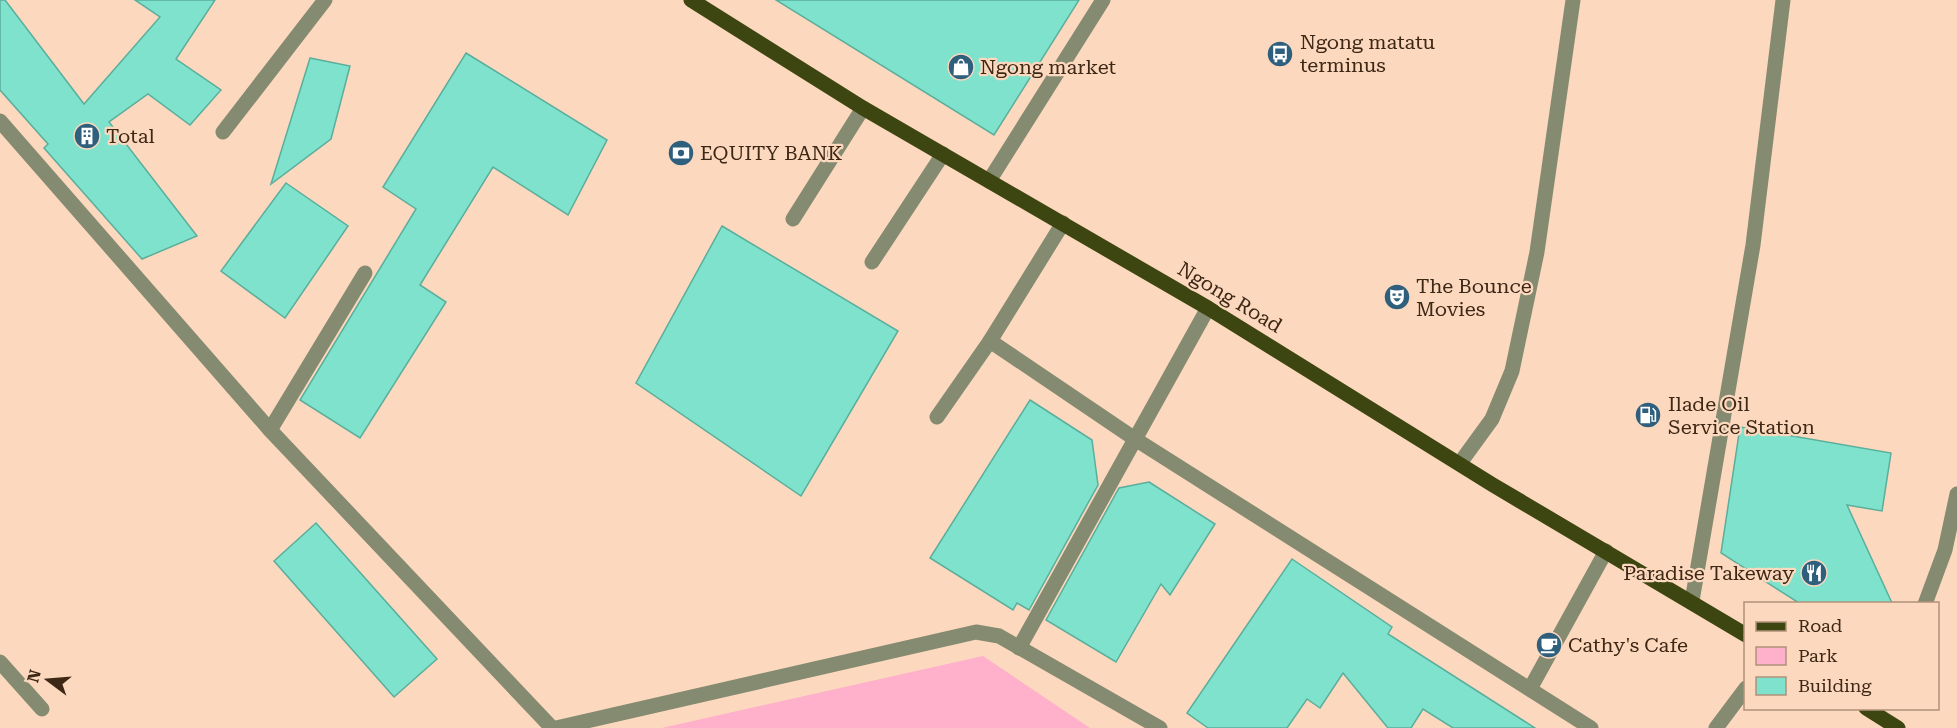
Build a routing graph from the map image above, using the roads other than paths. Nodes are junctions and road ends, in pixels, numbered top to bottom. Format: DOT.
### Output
graph roads {
  1 [pos="325,0"];
  2 [pos="691,0"];
  3 [pos="1103,0"];
  4 [pos="1573,0"];
  5 [pos="1783,0"];
  6 [pos="863,108"];
  7 [pos="0,121"];
  8 [pos="223,132"];
  9 [pos="943,154"];
  10 [pos="989,180"];
  11 [pos="793,219"];
  12 [pos="1063,223"];
  13 [pos="872,262"];
  14 [pos="365,273"];
  15 [pos="1208,308"];
  16 [pos="990,341"];
  17 [pos="937,417"];
  18 [pos="270,429"];
  19 [pos="1135,439"];
  20 [pos="1460,463"];
  21 [pos="1957,494"];
  22 [pos="1606,551"];
  23 [pos="1692,601"];
  24 [pos="1925,602"];
  25 [pos="1744,634"];
  26 [pos="1019,648"];
  27 [pos="0,662"];
  28 [pos="1530,689"];
  29 [pos="1744,691"];
  30 [pos="42,709"];
  31 [pos="1869,710"];
  32 [pos="554,728"];
  33 [pos="1160,728"];
  34 [pos="1591,728"];
  35 [pos="1716,728"];
  36 [pos="1898,728"];
  1 -- 8 [label="street"];
  2 -- 6 [label="main road, Ngong Road"];
  3 -- 10 [label="street"];
  4 -- 20 [label="street"];
  5 -- 23 [label="street"];
  6 -- 9 [label="main road, Ngong Road"];
  6 -- 11 [label="street"];
  7 -- 18 [label="street"];
  9 -- 10 [label="main road, Ngong Road"];
  9 -- 13 [label="street"];
  10 -- 12 [label="main road, Ngong Road"];
  12 -- 15 [label="main road, Ngong Road"];
  12 -- 16 [label="street"];
  14 -- 18 [label="street"];
  15 -- 19 [label="street"];
  15 -- 20 [label="main road, Ngong Road"];
  16 -- 17 [label="street"];
  16 -- 19 [label="street"];
  18 -- 32 [label="street"];
  19 -- 26 [label="street"];
  19 -- 28 [label="street"];
  20 -- 22 [label="main road, Ngong Road"];
  21 -- 24 [label="street"];
  22 -- 23 [label="main road, Ngong Road"];
  22 -- 28 [label="street"];
  23 -- 25 [label="main road, Ngong Road"];
  26 -- 32 [label="street"];
  26 -- 33 [label="street"];
  27 -- 30 [label="street"];
  28 -- 34 [label="street"];
  29 -- 35 [label="street"];
  31 -- 36 [label="main road"];
}
